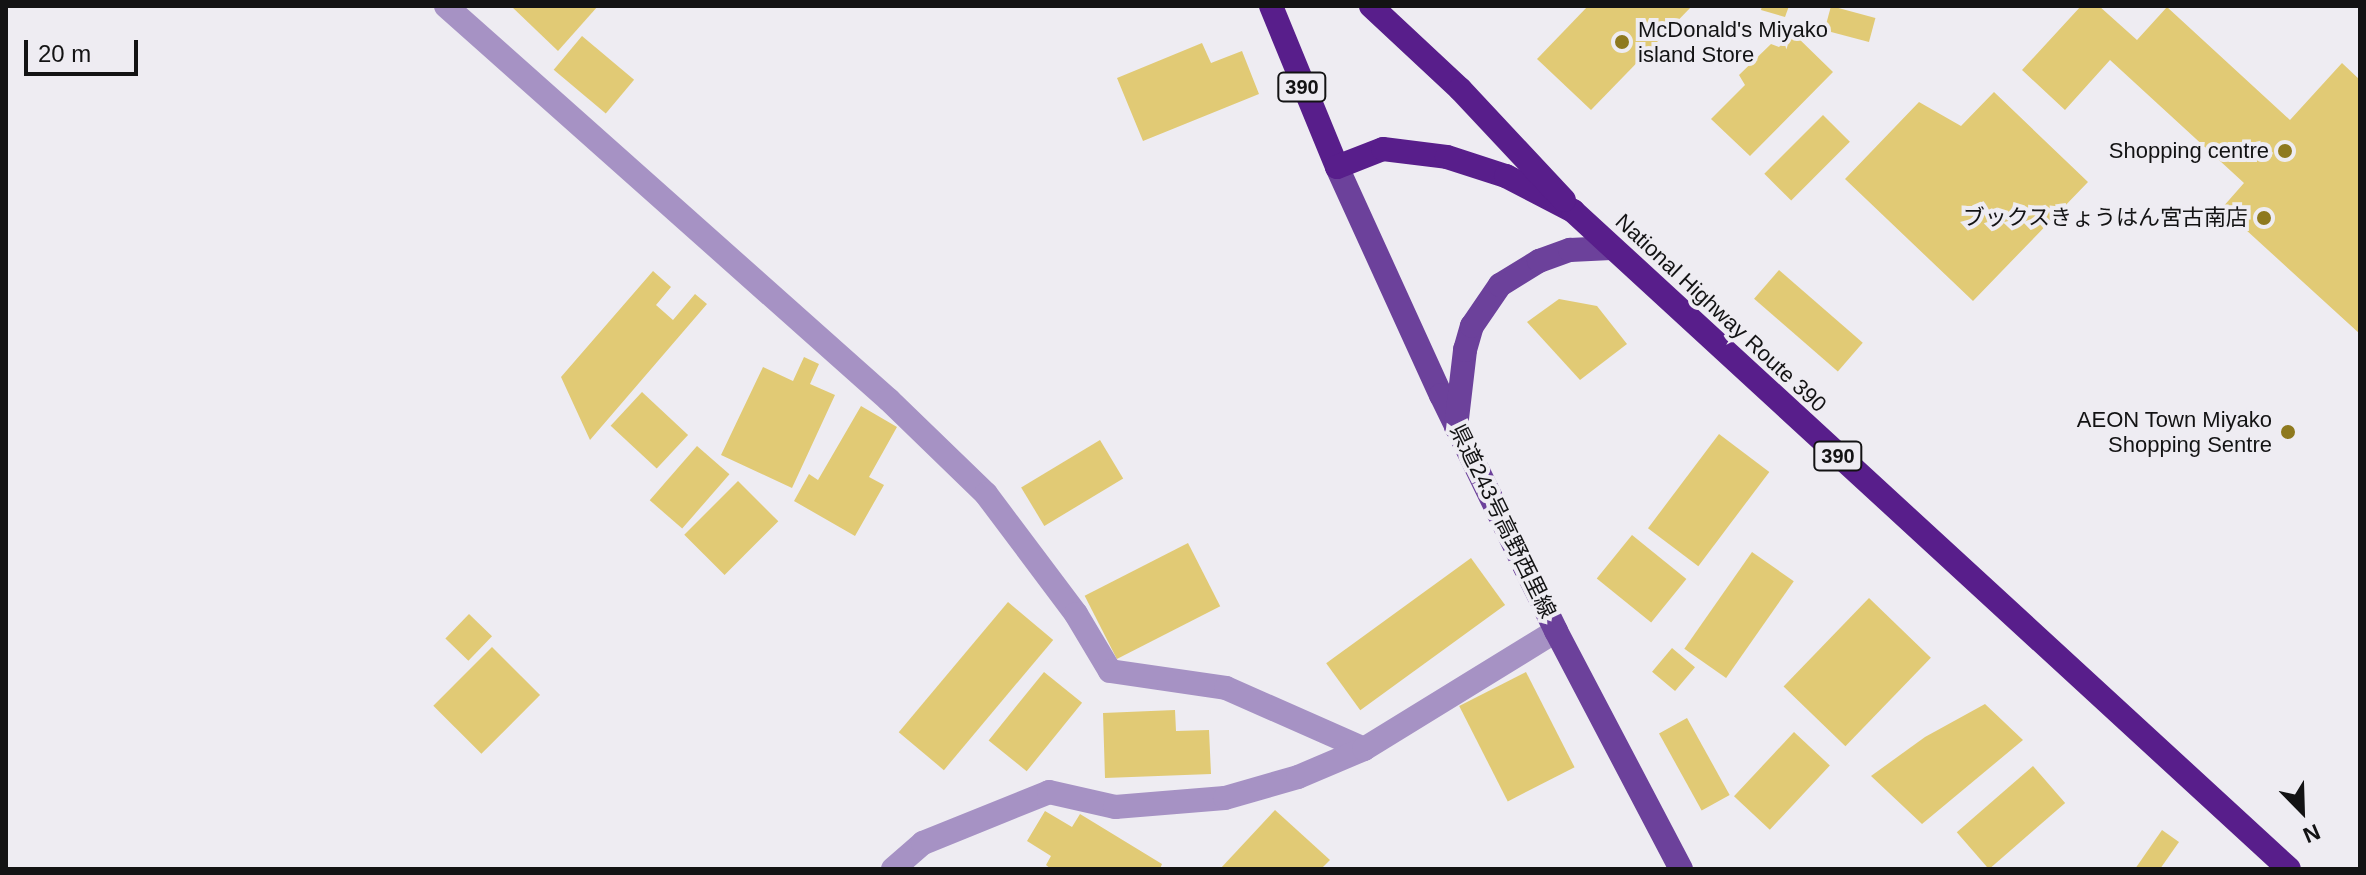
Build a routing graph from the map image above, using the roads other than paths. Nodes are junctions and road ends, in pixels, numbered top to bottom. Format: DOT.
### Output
graph roads {
  1 [pos="446,6"];
  2 [pos="1271,6"];
  3 [pos="1371,6"];
  4 [pos="1337,167"];
  5 [pos="1573,211"];
  6 [pos="1611,248"];
  7 [pos="1456,427"];
  8 [pos="1556,631"];
  9 [pos="1364,749"];
  10 [pos="893,869"];
  11 [pos="1681,869"];
  12 [pos="2289,869"];
  1 -- 9 [label="street"];
  2 -- 4 [label="highway, 390"];
  3 -- 5 [label="highway"];
  4 -- 5 [label="highway, National Highway Route 390 / 390"];
  4 -- 7 [label="main road, 県道243号高野西里線"];
  5 -- 6 [label="highway, National Highway Route 390 / 390"];
  6 -- 7 [label="main road"];
  6 -- 12 [label="highway, National Highway Route 390 / 390"];
  7 -- 8 [label="main road, 県道243号高野西里線"];
  8 -- 9 [label="street"];
  8 -- 11 [label="main road, 県道243号高野西里線"];
  9 -- 10 [label="street"];
}
